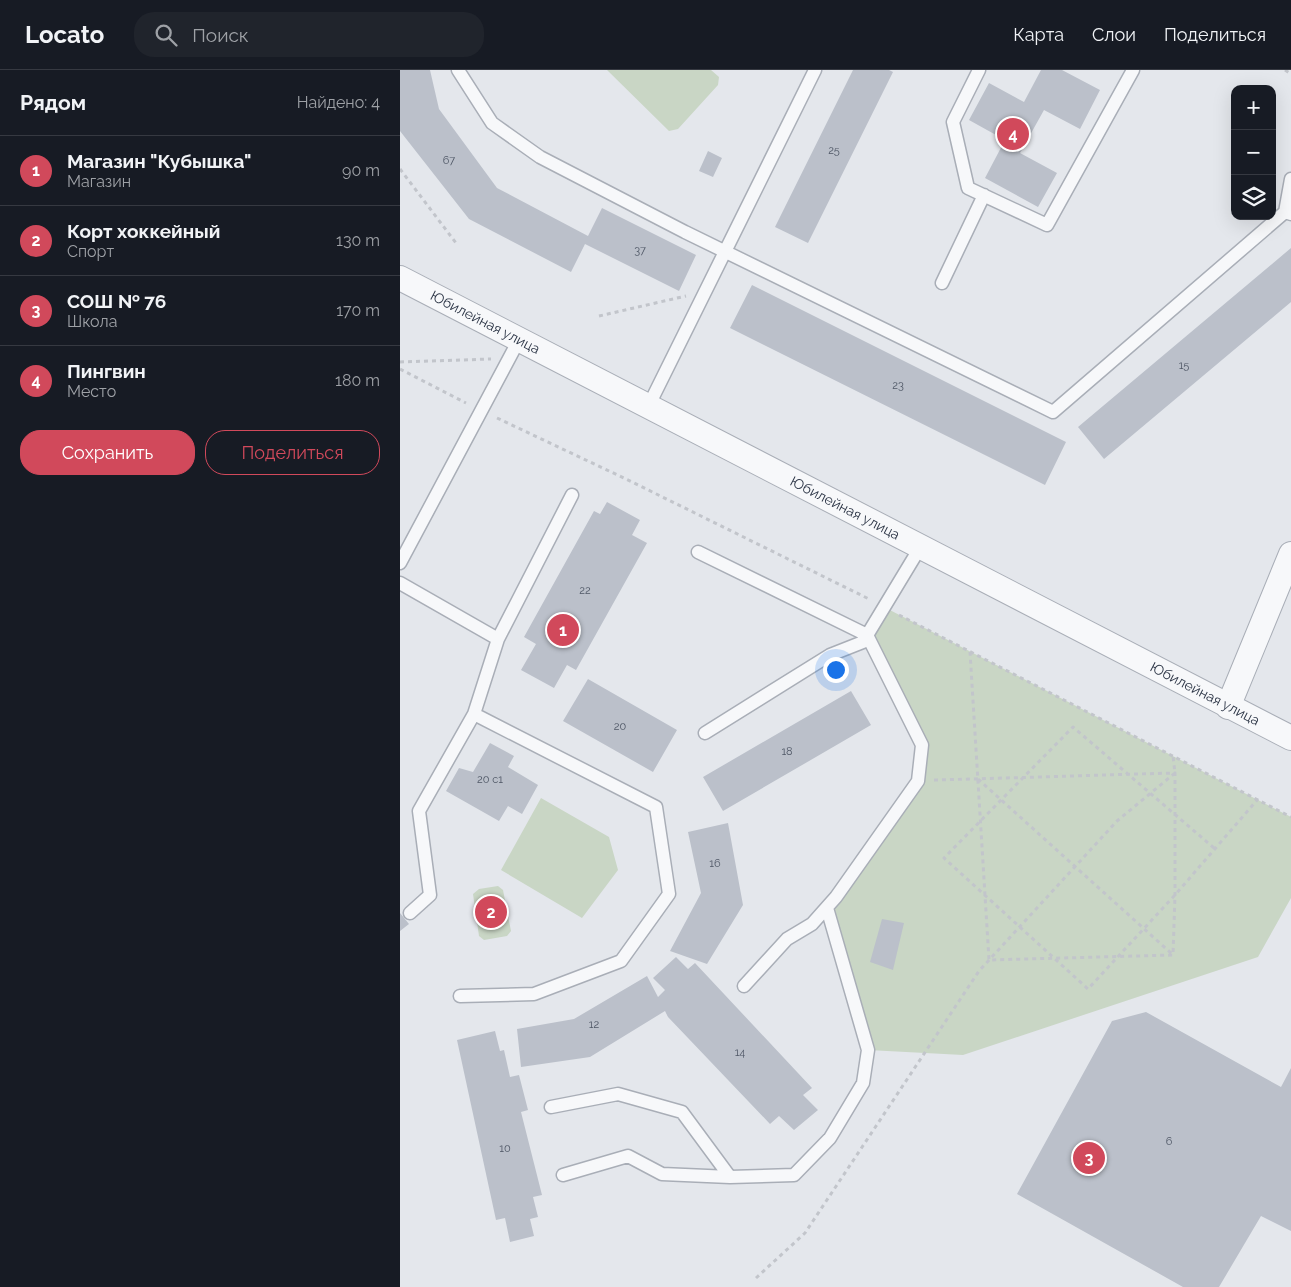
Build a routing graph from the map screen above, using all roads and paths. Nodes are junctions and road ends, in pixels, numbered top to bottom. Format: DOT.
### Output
graph roads {
  1 [pos="458,70"];
  2 [pos="980,70"];
  3 [pos="1133,70"];
  4 [pos="1285,70"];
  5 [pos="810,72"];
  6 [pos="1291,74"];
  7 [pos="400,169"];
  8 [pos="1291,178"];
  9 [pos="984,195"];
  10 [pos="1288,213"];
  11 [pos="456,243"];
  12 [pos="725,252"];
  13 [pos="400,278"];
  14 [pos="942,283"];
  15 [pos="706,291"];
  16 [pos="599,316"];
  17 [pos="515,348"];
  18 [pos="400,362"];
  19 [pos="400,369"];
  20 [pos="649,405"];
  21 [pos="481,411"];
  22 [pos="572,495"];
  23 [pos="921,546"];
  24 [pos="698,552"];
  25 [pos="1291,554"];
  26 [pos="400,563"];
  27 [pos="400,583"];
  28 [pos="884,607"];
  29 [pos="867,635"];
  30 [pos="498,639"];
  31 [pos="970,651"];
  32 [pos="1228,707"];
  33 [pos="474,714"];
  34 [pos="705,733"];
  35 [pos="1291,738"];
  36 [pos="1173,756"];
  37 [pos="1175,773"];
  38 [pos="1128,774"];
  39 [pos="1024,778"];
  40 [pos="978,779"];
  41 [pos="918,781"];
  42 [pos="1150,794"];
  43 [pos="1258,799"];
  44 [pos="1001,800"];
  45 [pos="1174,814"];
  46 [pos="1291,817"];
  47 [pos="980,821"];
  48 [pos="1214,848"];
  49 [pos="1075,867"];
  50 [pos="1175,894"];
  51 [pos="985,896"];
  52 [pos="827,908"];
  53 [pos="410,912"];
  54 [pos="1020,927"];
  55 [pos="1143,928"];
  56 [pos="1173,955"];
  57 [pos="1117,956"];
  58 [pos="1054,958"];
  59 [pos="989,960"];
  60 [pos="744,986"];
  61 [pos="460,996"];
  62 [pos="552,1108"];
  63 [pos="563,1175"];
  64 [pos="730,1177"];
  65 [pos="756,1278"];
  1 -- 12 [label="lane"];
  2 -- 9 [label="lane"];
  3 -- 9 [label="lane"];
  4 -- 6 [label="path"];
  5 -- 12 [label="lane"];
  7 -- 11 [label="path"];
  8 -- 10 [label="lane"];
  9 -- 14 [label="lane"];
  10 -- 12 [label="lane"];
  12 -- 15 [label="lane"];
  13 -- 17 [label="street, Юбилейная улица"];
  15 -- 16 [label="path"];
  15 -- 20 [label="lane"];
  17 -- 18 [label="path"];
  17 -- 20 [label="street, Юбилейная улица"];
  17 -- 21 [label="lane"];
  19 -- 21 [label="path"];
  20 -- 23 [label="street, Юбилейная улица"];
  21 -- 26 [label="lane"];
  21 -- 28 [label="path"];
  22 -- 30 [label="lane"];
  23 -- 28 [label="lane"];
  23 -- 32 [label="street, Юбилейная улица"];
  24 -- 29 [label="lane"];
  25 -- 32 [label="street"];
  27 -- 30 [label="lane"];
  28 -- 29 [label="lane"];
  28 -- 31 [label="path"];
  29 -- 34 [label="lane"];
  29 -- 41 [label="lane"];
  30 -- 33 [label="lane"];
  31 -- 36 [label="path"];
  31 -- 40 [label="path"];
  32 -- 35 [label="street, Юбилейная улица"];
  33 -- 53 [label="lane"];
  33 -- 61 [label="lane"];
  36 -- 37 [label="path"];
  36 -- 43 [label="path"];
  37 -- 38 [label="path"];
  37 -- 42 [label="path"];
  37 -- 45 [label="path"];
  38 -- 39 [label="path"];
  38 -- 39 [label="path"];
  38 -- 42 [label="path"];
  39 -- 40 [label="path"];
  39 -- 44 [label="path"];
  40 -- 41 [label="path"];
  40 -- 44 [label="path"];
  40 -- 47 [label="path"];
  41 -- 52 [label="lane"];
  42 -- 45 [label="path"];
  42 -- 49 [label="path"];
  43 -- 46 [label="path"];
  43 -- 48 [label="path"];
  44 -- 47 [label="path"];
  44 -- 49 [label="path"];
  45 -- 48 [label="path"];
  45 -- 50 [label="path"];
  47 -- 51 [label="path"];
  47 -- 51 [label="path"];
  48 -- 50 [label="path"];
  49 -- 54 [label="path"];
  49 -- 55 [label="path"];
  50 -- 55 [label="path"];
  50 -- 56 [label="path"];
  51 -- 54 [label="path"];
  51 -- 59 [label="path"];
  52 -- 60 [label="lane"];
  52 -- 64 [label="lane"];
  54 -- 58 [label="path"];
  54 -- 59 [label="path"];
  55 -- 56 [label="path"];
  55 -- 57 [label="path"];
  56 -- 57 [label="path"];
  57 -- 58 [label="path"];
  57 -- 58 [label="path"];
  58 -- 59 [label="path"];
  59 -- 65 [label="path"];
  62 -- 64 [label="lane"];
  63 -- 64 [label="lane"];
}
